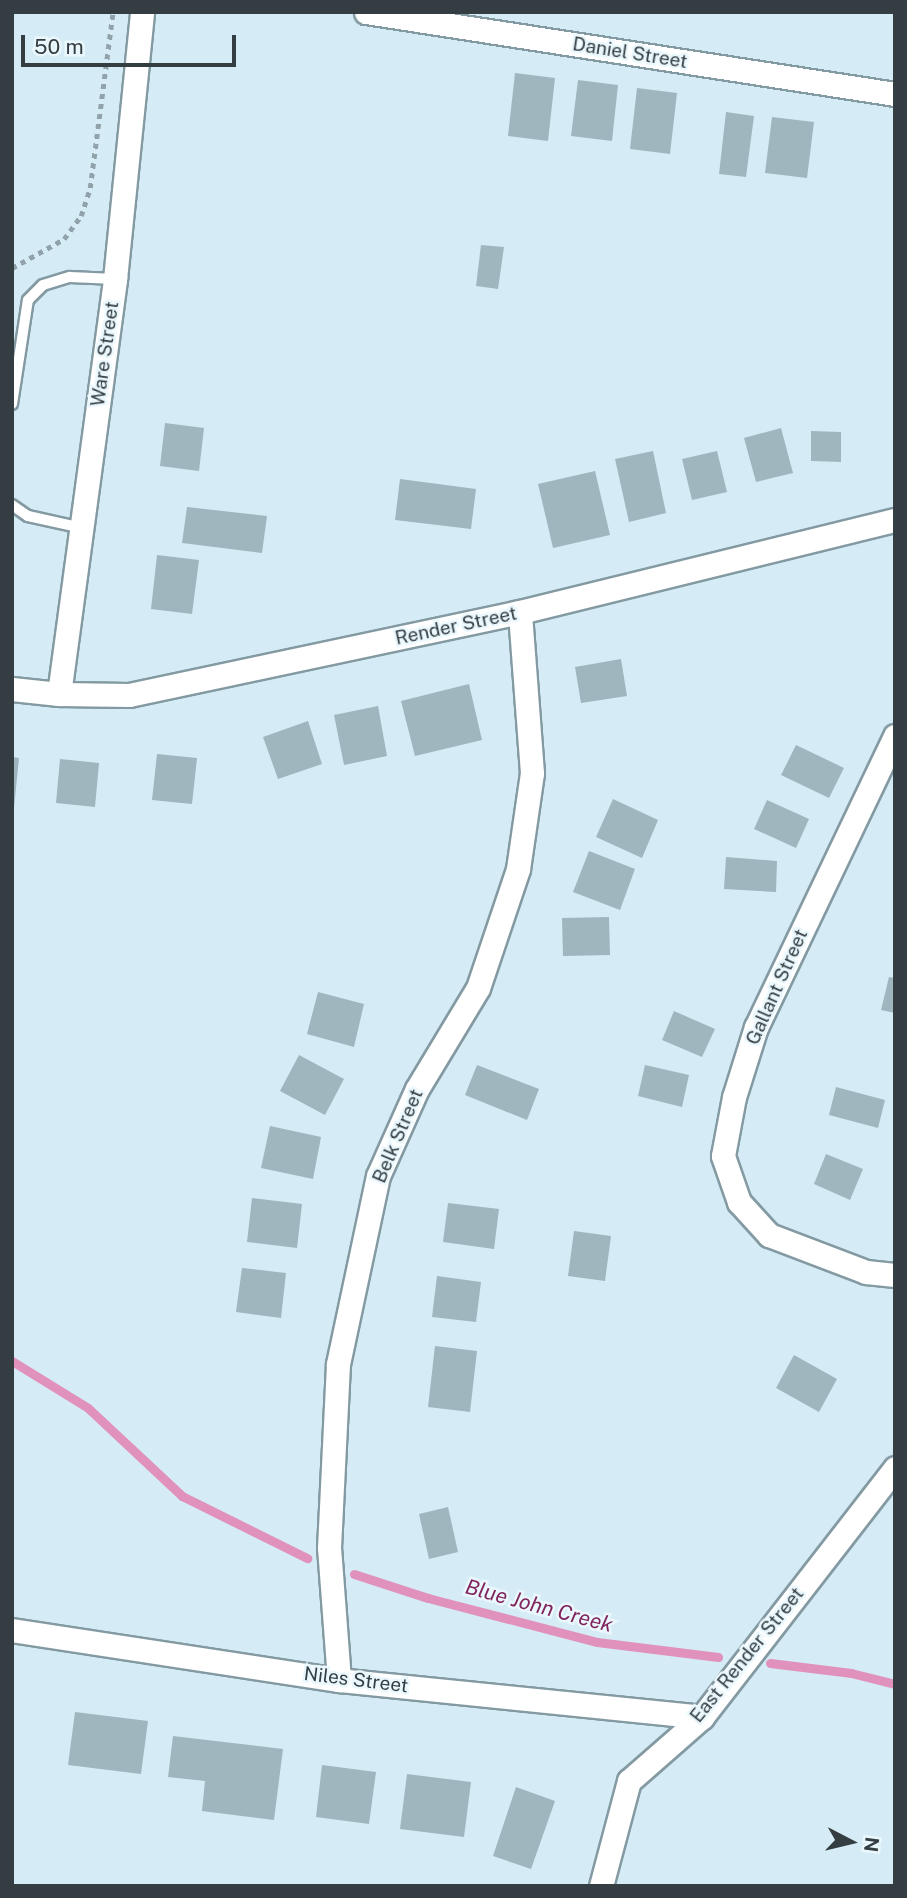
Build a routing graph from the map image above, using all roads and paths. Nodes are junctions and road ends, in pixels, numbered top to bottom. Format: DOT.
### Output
graph roads {
  1 [pos="113,12"];
  2 [pos="142,12"];
  3 [pos="366,12"];
  4 [pos="895,94"];
  5 [pos="12,268"];
  6 [pos="115,279"];
  7 [pos="12,404"];
  8 [pos="12,505"];
  9 [pos="895,520"];
  10 [pos="82,528"];
  11 [pos="520,612"];
  12 [pos="12,689"];
  13 [pos="59,694"];
  14 [pos="895,736"];
  15 [pos="895,1275"];
  16 [pos="895,1468"];
  17 [pos="12,1630"];
  18 [pos="339,1680"];
  19 [pos="702,1717"];
  20 [pos="601,1886"];
  1 -- 5 [label="path"];
  2 -- 6 [label="street, Ware Street"];
  3 -- 4 [label="street, Daniel Street"];
  6 -- 7 [label="lane"];
  6 -- 10 [label="street, Ware Street"];
  8 -- 10 [label="lane"];
  9 -- 11 [label="street, Render Street"];
  10 -- 13 [label="street, Ware Street"];
  11 -- 13 [label="street, Render Street"];
  11 -- 18 [label="street, Belk Street"];
  12 -- 13 [label="street, Render Street"];
  14 -- 15 [label="street, Gallant Street"];
  16 -- 19 [label="street, East Render Street"];
  17 -- 18 [label="street, Niles Street"];
  18 -- 19 [label="street, Niles Street"];
  19 -- 20 [label="street, East Render Street"];
}
